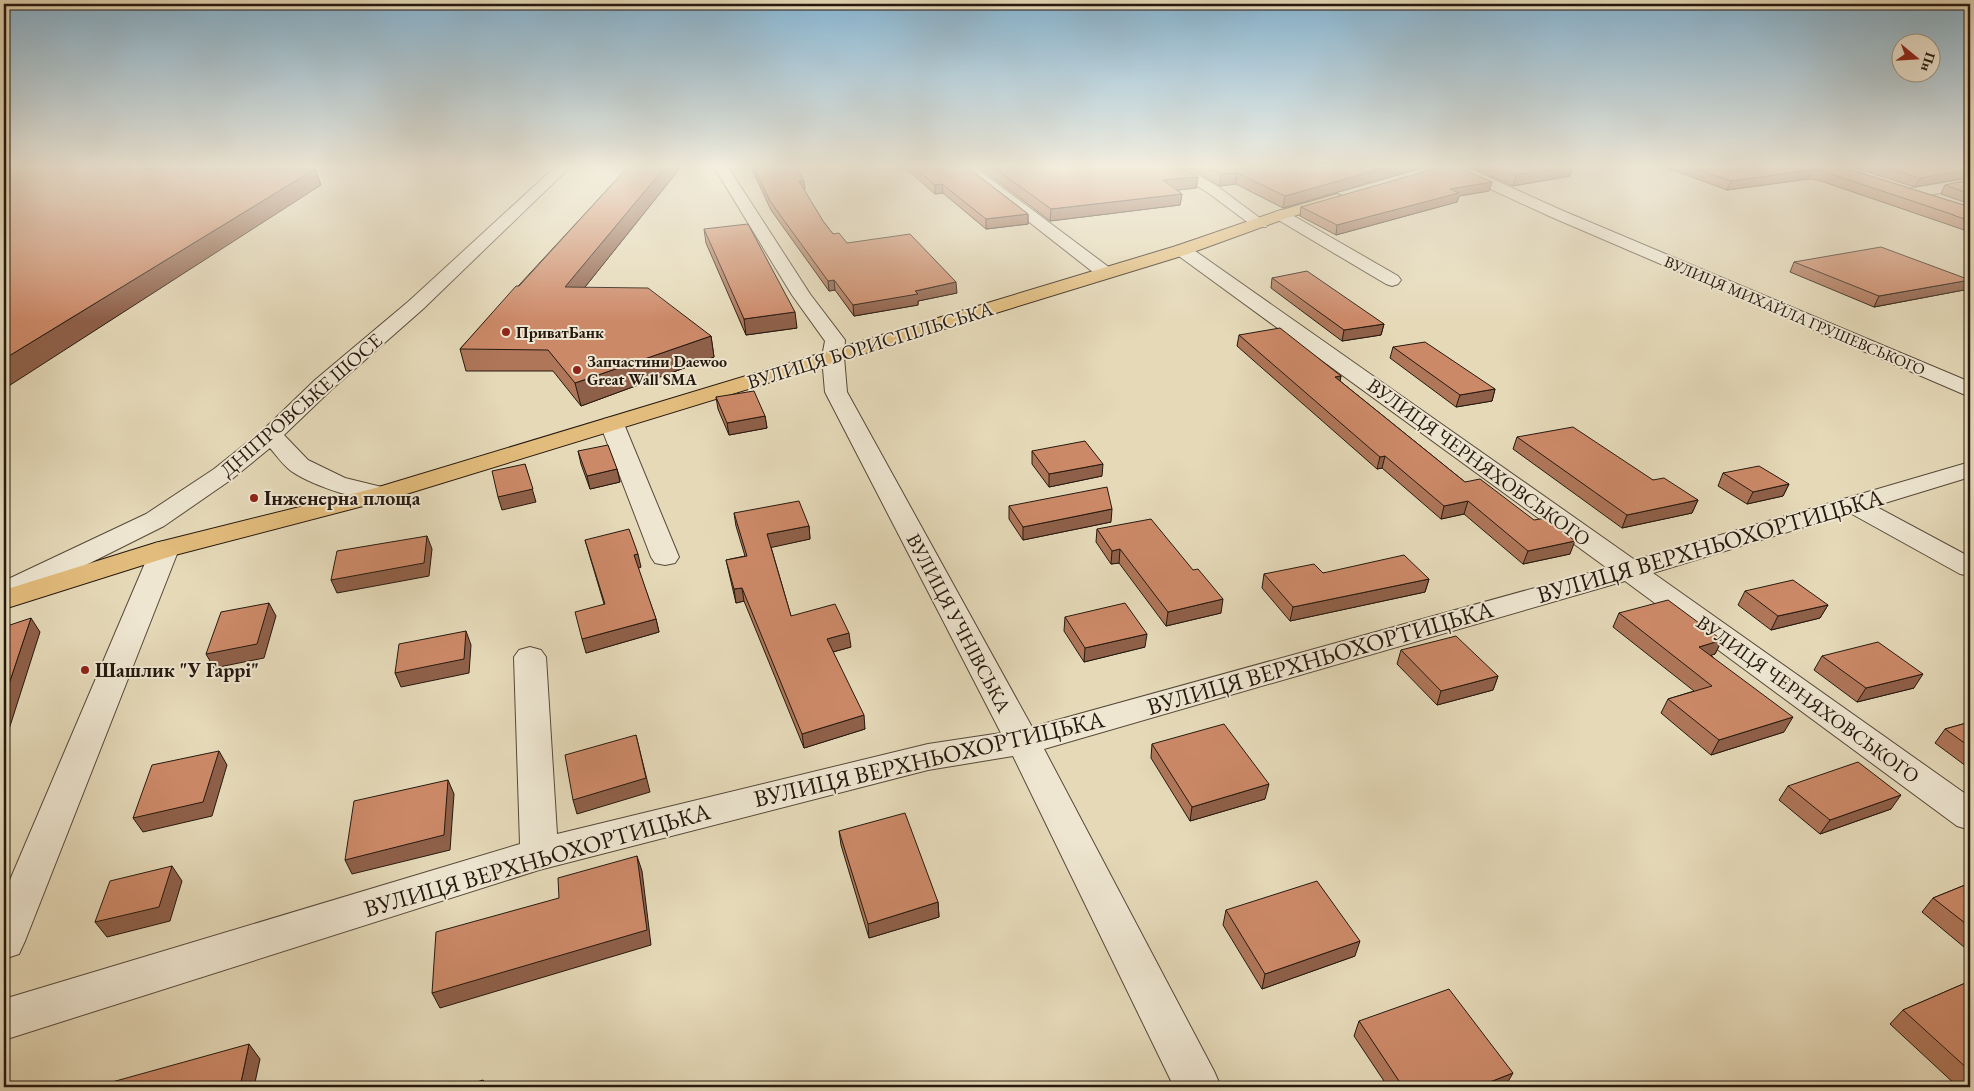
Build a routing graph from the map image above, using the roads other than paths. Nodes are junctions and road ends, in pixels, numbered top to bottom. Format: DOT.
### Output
graph roads {
  1 [pos="509,218"];
  2 [pos="753,218"];
  3 [pos="1033,218"];
  4 [pos="1252,218"];
  5 [pos="1276,218"];
  6 [pos="1284,218"];
  7 [pos="1567,218"];
  8 [pos="1260,224"];
  9 [pos="1182,250"];
  10 [pos="1104,272"];
  11 [pos="1392,280"];
  12 [pos="833,357"];
  13 [pos="1970,390"];
  14 [pos="612,424"];
  15 [pos="271,435"];
  16 [pos="1970,469"];
  17 [pos="381,494"];
  18 [pos="1852,504"];
  19 [pos="165,549"];
  20 [pos="665,557"];
  21 [pos="1970,568"];
  22 [pos="1629,571"];
  23 [pos="4,592"];
  24 [pos="4,600"];
  25 [pos="530,657"];
  26 [pos="1023,742"];
  27 [pos="1970,816"];
  28 [pos="539,854"];
  29 [pos="4,941"];
  30 [pos="4,1020"];
  31 [pos="1198,1087"];
  1 -- 15 [label="street, ДНІПРОВСЬКЕ ШОСЕ"];
  2 -- 12 [label="street, ВУЛИЦЯ УЧНІВСЬКА"];
  3 -- 10 [label="street"];
  4 -- 8 [label="street"];
  5 -- 8 [label="main road, ВУЛИЦЯ БОРИСПІЛЬСЬКА"];
  6 -- 11 [label="street"];
  7 -- 13 [label="street, ВУЛИЦЯ МИХАЙЛА ГРУШЕВСЬКОГО"];
  8 -- 9 [label="main road, ВУЛИЦЯ БОРИСПІЛЬСЬКА"];
  9 -- 10 [label="main road, ВУЛИЦЯ БОРИСПІЛЬСЬКА"];
  9 -- 22 [label="street, ВУЛИЦЯ ЧЕРНЯХОВСЬКОГО"];
  10 -- 12 [label="main road, ВУЛИЦЯ БОРИСПІЛЬСЬКА"];
  12 -- 14 [label="main road, ВУЛИЦЯ БОРИСПІЛЬСЬКА"];
  12 -- 26 [label="street, ВУЛИЦЯ УЧНІВСЬКА"];
  14 -- 17 [label="main road, ВУЛИЦЯ БОРИСПІЛЬСЬКА"];
  14 -- 20 [label="street"];
  15 -- 17 [label="street"];
  15 -- 23 [label="street, ДНІПРОВСЬКЕ ШОСЕ"];
  16 -- 18 [label="street, ВУЛИЦЯ ВЕРХНЬОХОРТИЦЬКА"];
  17 -- 19 [label="main road, ВУЛИЦЯ БОРИСПІЛЬСЬКА"];
  18 -- 21 [label="street"];
  18 -- 22 [label="street, ВУЛИЦЯ ВЕРХНЬОХОРТИЦЬКА"];
  19 -- 24 [label="main road, ВУЛИЦЯ БОРИСПІЛЬСЬКА"];
  19 -- 29 [label="street"];
  22 -- 26 [label="street, ВУЛИЦЯ ВЕРХНЬОХОРТИЦЬКА"];
  22 -- 27 [label="street, ВУЛИЦЯ ЧЕРНЯХОВСЬКОГО"];
  25 -- 28 [label="street"];
  26 -- 28 [label="street, ВУЛИЦЯ ВЕРХНЬОХОРТИЦЬКА"];
  26 -- 31 [label="street, ВУЛИЦЯ УЧНІВСЬКА"];
  28 -- 30 [label="street, ВУЛИЦЯ ВЕРХНЬОХОРТИЦЬКА"];
}
